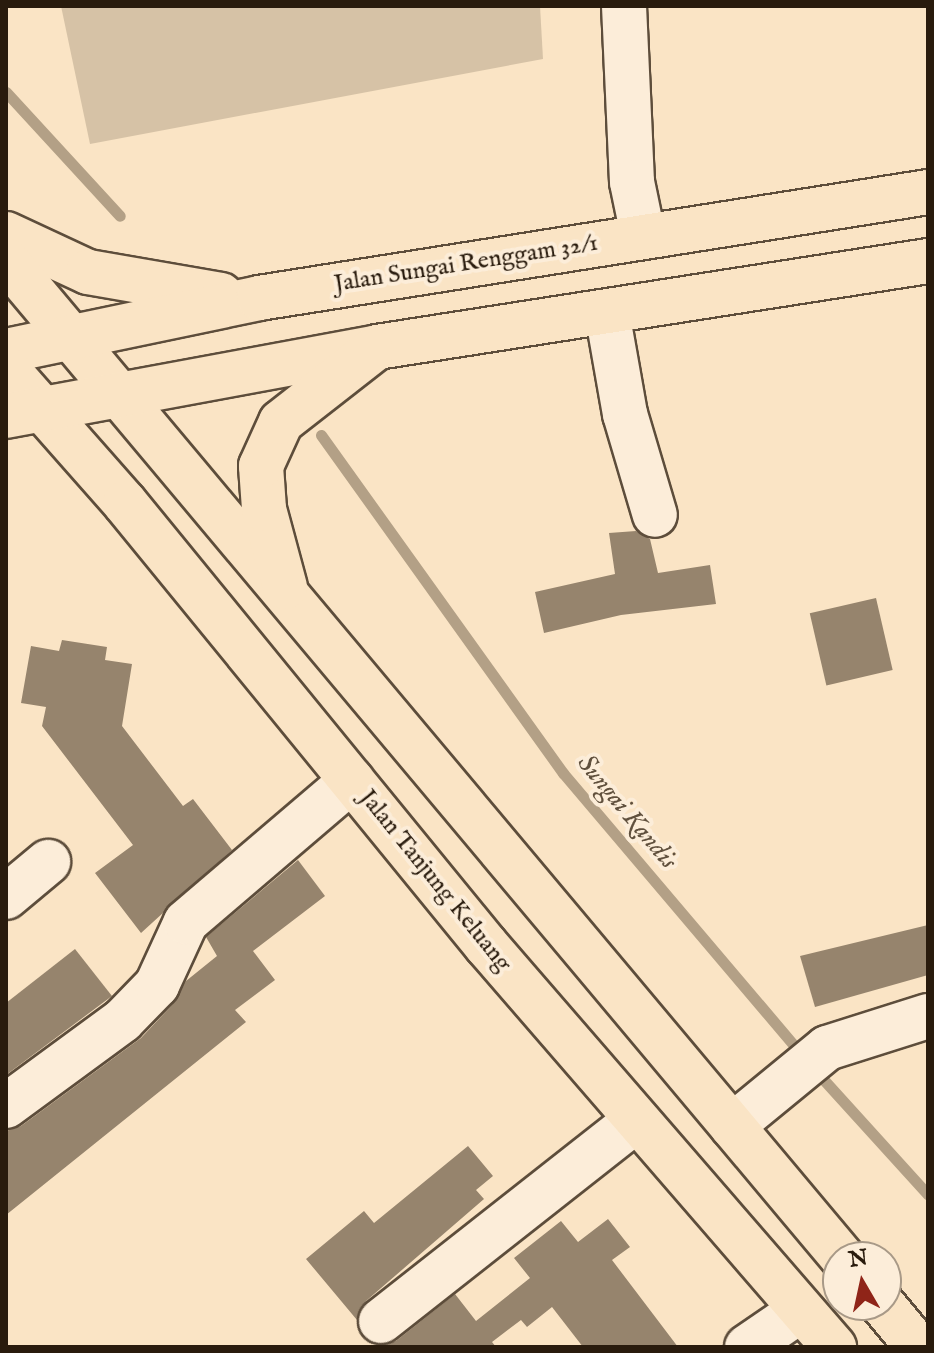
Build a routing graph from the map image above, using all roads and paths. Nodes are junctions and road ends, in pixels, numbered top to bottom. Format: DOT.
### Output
graph roads {
  1 [pos="624,6"];
  2 [pos="928,192"];
  3 [pos="6,234"];
  4 [pos="643,235"];
  5 [pos="6,260"];
  6 [pos="928,261"];
  7 [pos="259,298"];
  8 [pos="607,312"];
  9 [pos="69,337"];
  10 [pos="377,347"];
  11 [pos="6,351"];
  12 [pos="6,368"];
  13 [pos="116,396"];
  14 [pos="24,413"];
  15 [pos="655,515"];
  16 [pos="288,600"];
  17 [pos="352,780"];
  18 [pos="48,862"];
  19 [pos="6,897"];
  20 [pos="928,1016"];
  21 [pos="6,1106"];
  22 [pos="636,1120"];
  23 [pos="732,1126"];
  24 [pos="829,1241"];
  25 [pos="801,1310"];
  26 [pos="381,1321"];
  27 [pos="896,1321"];
  28 [pos="747,1347"];
  29 [pos="834,1347"];
  30 [pos="918,1347"];
  1 -- 4 [label="street"];
  2 -- 4 [label="main road, Jalan Sungai Renggam 32/1"];
  3 -- 7 [label="main road"];
  4 -- 7 [label="main road, Jalan Sungai Renggam 32/1"];
  5 -- 9 [label="main road"];
  6 -- 8 [label="main road"];
  7 -- 9 [label="main road, Jalan Sungai Renggam 32/1"];
  8 -- 10 [label="main road"];
  8 -- 15 [label="street"];
  9 -- 11 [label="main road, Jalan Sungai Renggam 32/1"];
  9 -- 13 [label="main road"];
  10 -- 13 [label="main road"];
  10 -- 16 [label="main road"];
  12 -- 14 [label="main road, Jalan Tanjung Keluang"];
  13 -- 14 [label="main road"];
  13 -- 16 [label="main road"];
  14 -- 17 [label="main road, Jalan Tanjung Keluang"];
  16 -- 23 [label="main road"];
  17 -- 21 [label="street"];
  17 -- 22 [label="main road, Jalan Tanjung Keluang"];
  18 -- 19 [label="street"];
  20 -- 23 [label="street"];
  22 -- 25 [label="main road, Jalan Tanjung Keluang"];
  22 -- 26 [label="street"];
  23 -- 24 [label="main road"];
  25 -- 28 [label="street"];
  25 -- 29 [label="main road, Jalan Tanjung Keluang"];
  27 -- 30 [label="main road"];
}
